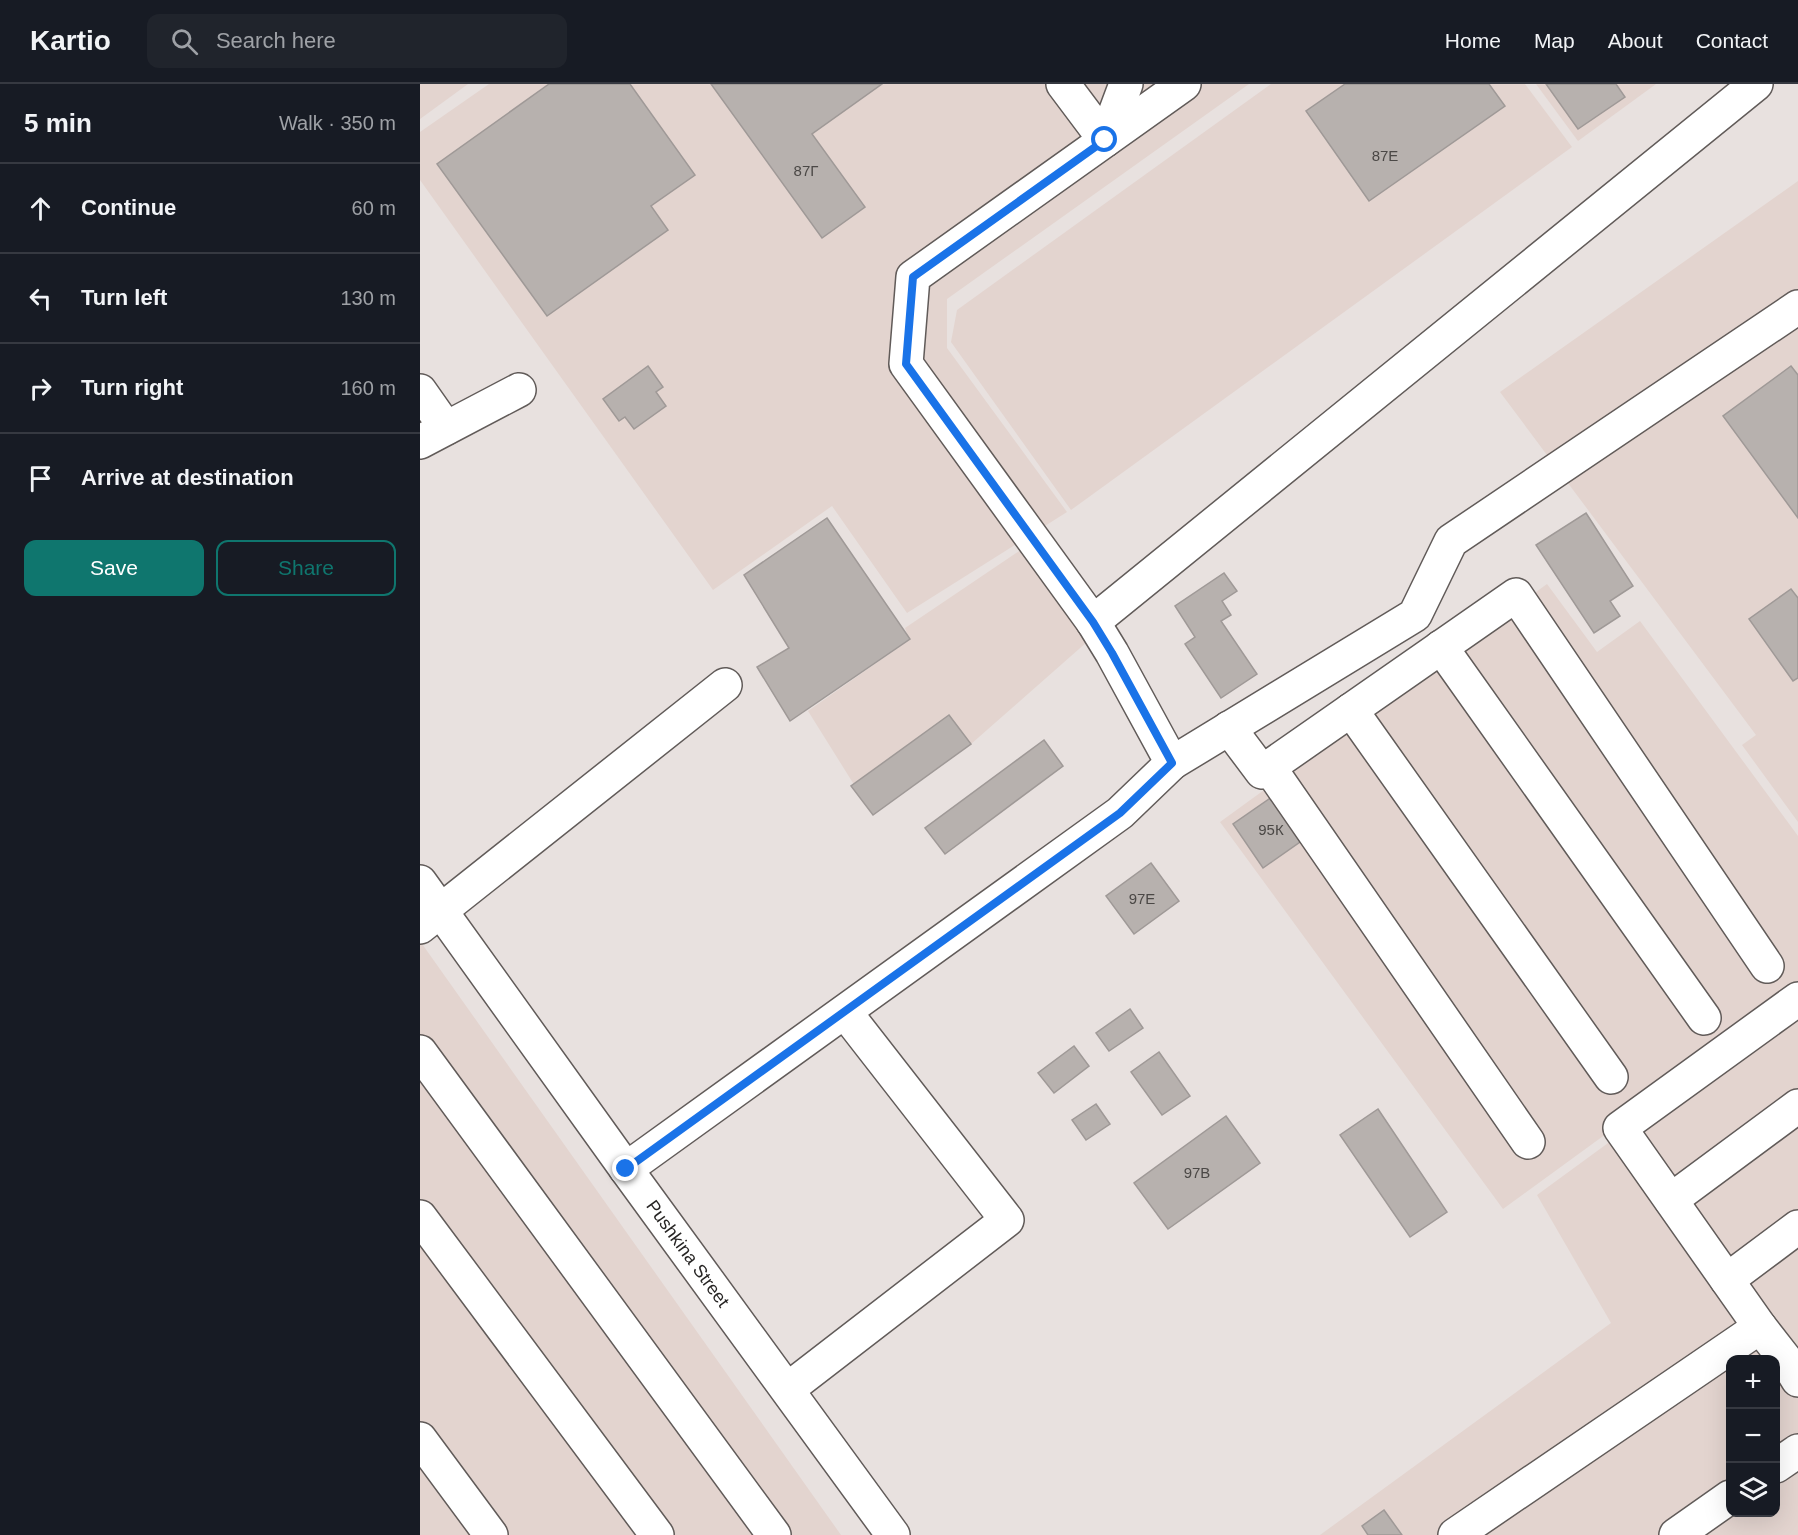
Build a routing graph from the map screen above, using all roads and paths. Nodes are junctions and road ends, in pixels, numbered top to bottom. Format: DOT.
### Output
graph roads {
  1 [pos="1064,84"];
  2 [pos="1126,84"];
  3 [pos="1184,84"];
  4 [pos="1756,84"];
  5 [pos="1105,140"];
  6 [pos="1798,307"];
  7 [pos="519,390"];
  8 [pos="420,391"];
  9 [pos="433,435"];
  10 [pos="1093,622"];
  11 [pos="1441,647"];
  12 [pos="725,684"];
  13 [pos="1351,710"];
  14 [pos="1229,728"];
  15 [pos="1172,763"];
  16 [pos="1269,767"];
  17 [pos="420,882"];
  18 [pos="430,919"];
  19 [pos="1767,966"];
  20 [pos="1798,999"];
  21 [pos="844,1012"];
  22 [pos="1704,1018"];
  23 [pos="420,1053"];
  24 [pos="1611,1077"];
  25 [pos="1798,1106"];
  26 [pos="1528,1142"];
  27 [pos="626,1169"];
  28 [pos="1671,1200"];
  29 [pos="420,1216"];
  30 [pos="1798,1227"];
  31 [pos="1727,1280"];
  32 [pos="1760,1327"];
  33 [pos="1794,1363"];
  34 [pos="788,1389"];
  35 [pos="420,1439"];
  36 [pos="1798,1451"];
  37 [pos="1780,1463"];
  38 [pos="1726,1500"];
  39 [pos="491,1535"];
  40 [pos="657,1535"];
  41 [pos="774,1535"];
  42 [pos="893,1535"];
  43 [pos="1455,1535"];
  44 [pos="1676,1535"];
  1 -- 5 [label="main road"];
  2 -- 5 [label="main road"];
  3 -- 5 [label="main road"];
  4 -- 10 [label="main road"];
  5 -- 10 [label="main road"];
  6 -- 14 [label="main road"];
  7 -- 9 [label="main road"];
  8 -- 9 [label="main road"];
  10 -- 15 [label="main road"];
  11 -- 13 [label="main road"];
  11 -- 19 [label="main road"];
  11 -- 22 [label="main road"];
  12 -- 18 [label="main road"];
  13 -- 16 [label="main road"];
  13 -- 24 [label="main road"];
  14 -- 15 [label="main road"];
  14 -- 16 [label="main road"];
  15 -- 21 [label="main road"];
  16 -- 26 [label="main road"];
  17 -- 18 [label="main road, Pushkina Street"];
  18 -- 27 [label="main road, Pushkina Street"];
  20 -- 28 [label="main road"];
  21 -- 27 [label="main road"];
  21 -- 34 [label="main road"];
  23 -- 41 [label="main road"];
  25 -- 28 [label="main road"];
  27 -- 34 [label="main road, Pushkina Street"];
  28 -- 31 [label="main road"];
  29 -- 40 [label="main road"];
  30 -- 31 [label="main road"];
  31 -- 32 [label="main road"];
  32 -- 33 [label="main road"];
  32 -- 43 [label="main road"];
  34 -- 42 [label="main road, Pushkina Street"];
  35 -- 39 [label="main road"];
  36 -- 37 [label="main road"];
  38 -- 44 [label="main road"];
}
